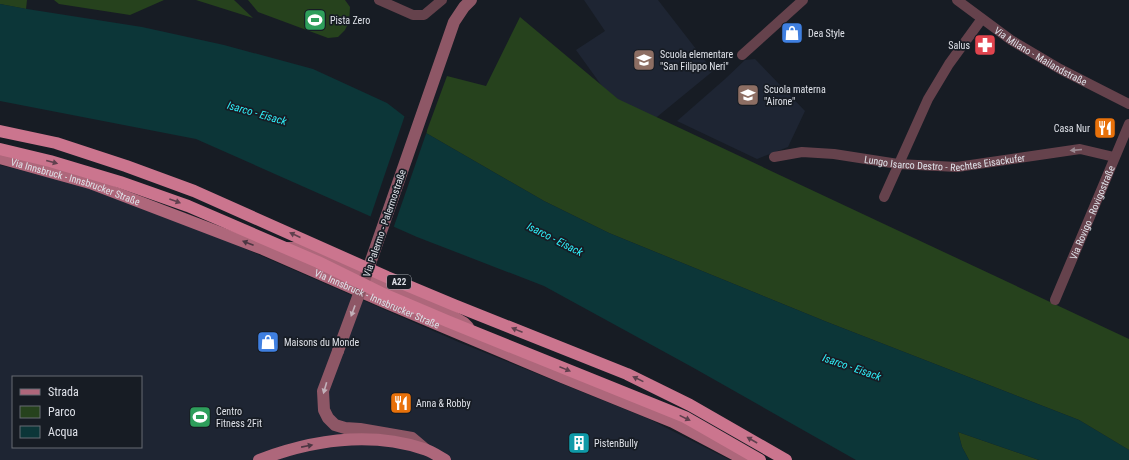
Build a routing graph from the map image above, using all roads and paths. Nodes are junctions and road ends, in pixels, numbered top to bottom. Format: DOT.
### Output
graph roads {
  1 [pos="379,0"];
  2 [pos="442,0"];
  3 [pos="471,0"];
  4 [pos="803,0"];
  5 [pos="957,0"];
  6 [pos="981,20"];
  7 [pos="742,55"];
  8 [pos="1129,104"];
  9 [pos="1129,124"];
  10 [pos="0,131"];
  11 [pos="0,149"];
  12 [pos="774,157"];
  13 [pos="1114,157"];
  14 [pos="0,158"];
  15 [pos="898,164"];
  16 [pos="884,197"];
  17 [pos="263,249"];
  18 [pos="368,275"];
  19 [pos="1055,300"];
  20 [pos="482,343"];
  21 [pos="425,449"];
  22 [pos="259,460"];
  23 [pos="446,460"];
  24 [pos="745,460"];
  25 [pos="760,460"];
  26 [pos="786,460"];
  1 -- 2 [label="street"];
  3 -- 18 [label="street, Via Palermo - Palermostraße"];
  4 -- 7 [label="street"];
  5 -- 6 [label="street, Via Milano - Mailandstraße"];
  6 -- 8 [label="street, Via Milano - Mailandstraße"];
  6 -- 15 [label="street"];
  9 -- 13 [label="street, Via Rovigo - Rovigostraße"];
  26 -- 10 [label="highway, A22, one-way, bridge"];
  11 -- 25 [label="highway, A22, one-way, bridge"];
  12 -- 15 [label="street, Lungo Isarco Destro - Rechtes Eisackufer"];
  13 -- 15 [label="street, Lungo Isarco Destro - Rechtes Eisackufer, one-way"];
  13 -- 19 [label="street, Via Rovigo - Rovigostraße"];
  17 -- 14 [label="main road, Via Innsbruck - Innsbrucker Straße, one-way"];
  15 -- 16 [label="street"];
  17 -- 18 [label="main road"];
  17 -- 20 [label="main road, Via Innsbruck - Innsbrucker Straße"];
  18 -- 20 [label="main road"];
  18 -- 21 [label="street, Via Palermo - Palermostraße, one-way, bridge"];
  20 -- 24 [label="main road, Via Innsbruck - Innsbrucker Straße"];
  22 -- 21 [label="main road, one-way"];
  21 -- 23 [label="main road"];
}
